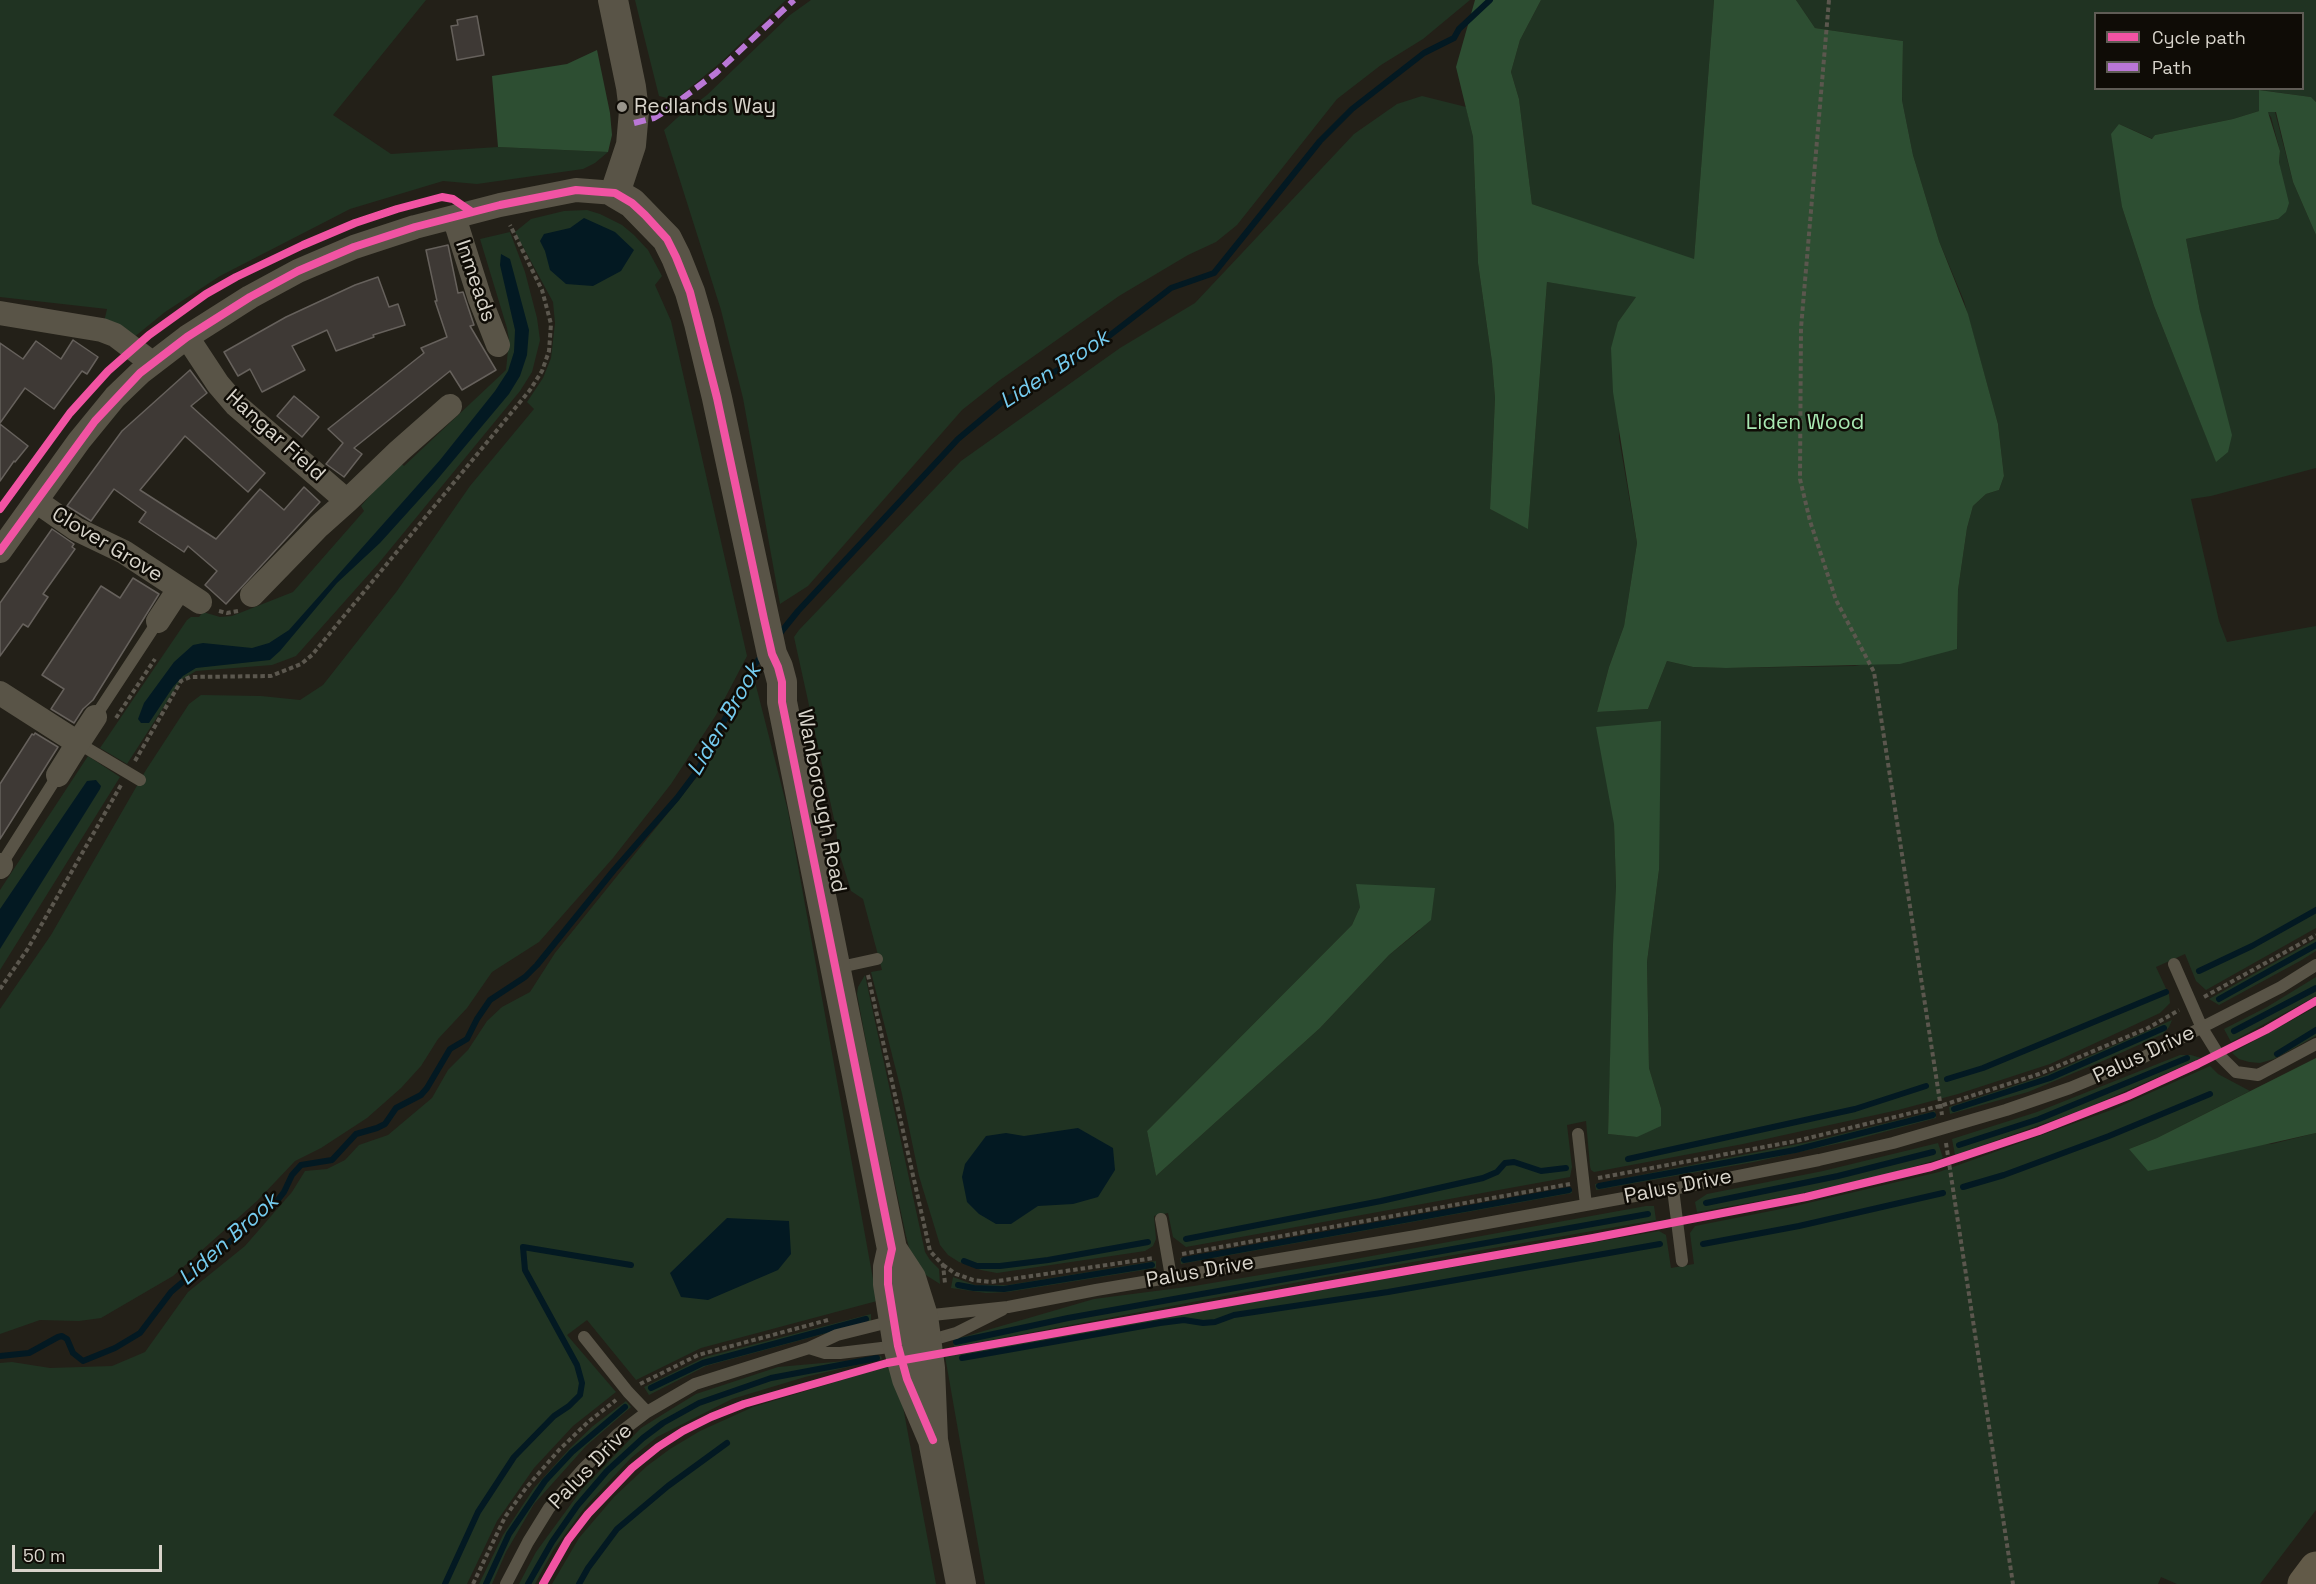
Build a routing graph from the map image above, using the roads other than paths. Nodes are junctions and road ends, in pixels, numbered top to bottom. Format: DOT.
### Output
graph roads {
  1 [pos="613,0"];
  2 [pos="615,194"];
  3 [pos="454,217"];
  4 [pos="0,313"];
  5 [pos="187,337"];
  6 [pos="498,345"];
  7 [pos="152,363"];
  8 [pos="450,406"];
  9 [pos="36,501"];
  10 [pos="347,501"];
  11 [pos="4,538"];
  12 [pos="179,589"];
  13 [pos="252,595"];
  14 [pos="200,602"];
  15 [pos="158,621"];
  16 [pos="0,693"];
  17 [pos="105,718"];
  18 [pos="78,743"];
  19 [pos="58,775"];
  20 [pos="140,780"];
  21 [pos="1,866"];
  22 [pos="871,961"];
  23 [pos="2174,964"];
  24 [pos="2316,965"];
  25 [pos="835,969"];
  26 [pos="2202,1028"];
  27 [pos="2316,1044"];
  28 [pos="1578,1134"];
  29 [pos="1673,1189"];
  30 [pos="1586,1205"];
  31 [pos="1161,1219"];
  32 [pos="892,1249"];
  33 [pos="1682,1261"];
  34 [pos="1171,1277"];
  35 [pos="1008,1306"];
  36 [pos="925,1329"];
  37 [pos="896,1334"];
  38 [pos="584,1337"];
  39 [pos="809,1348"];
  40 [pos="647,1412"];
  41 [pos="933,1440"];
  42 [pos="2316,1568"];
  43 [pos="506,1584"];
  44 [pos="961,1584"];
  45 [pos="2304,1584"];
  1 -- 2 [label="street"];
  2 -- 3 [label="street"];
  2 -- 25 [label="street, Wanborough Road"];
  3 -- 5 [label="street"];
  3 -- 6 [label="street, Inmeads"];
  4 -- 7 [label="street"];
  5 -- 7 [label="street"];
  5 -- 10 [label="street, Hangar Field"];
  7 -- 9 [label="street"];
  8 -- 10 [label="street"];
  9 -- 11 [label="street"];
  9 -- 12 [label="street, Clover Grove"];
  10 -- 13 [label="street"];
  12 -- 14 [label="street, Clover Grove"];
  12 -- 15 [label="street, Clover Grove"];
  15 -- 17 [label="lane, Clover Grove"];
  16 -- 18 [label="street"];
  17 -- 18 [label="street"];
  18 -- 19 [label="street"];
  18 -- 20 [label="lane"];
  19 -- 21 [label="lane"];
  22 -- 25 [label="lane"];
  23 -- 26 [label="lane"];
  24 -- 26 [label="lane, Palus Drive"];
  25 -- 32 [label="street, Wanborough Road"];
  26 -- 27 [label="lane"];
  26 -- 29 [label="lane, Palus Drive"];
  28 -- 30 [label="lane"];
  29 -- 30 [label="lane, Palus Drive"];
  29 -- 33 [label="lane"];
  30 -- 34 [label="lane, Palus Drive"];
  31 -- 34 [label="lane"];
  32 -- 36 [label="street, Wanborough Road"];
  32 -- 37 [label="street, Wanborough Road"];
  34 -- 35 [label="lane, Palus Drive"];
  35 -- 36 [label="lane, Palus Drive"];
  35 -- 36 [label="lane, Palus Drive"];
  36 -- 37 [label="street, Palus Drive"];
  36 -- 41 [label="street, Wanborough Road"];
  37 -- 39 [label="lane, Palus Drive"];
  37 -- 39 [label="lane, Palus Drive"];
  37 -- 41 [label="street, Wanborough Road"];
  38 -- 40 [label="lane"];
  39 -- 40 [label="lane, Palus Drive"];
  40 -- 43 [label="lane, Palus Drive"];
  41 -- 44 [label="street, Wanborough Road"];
  42 -- 45 [label="highway"];
}
